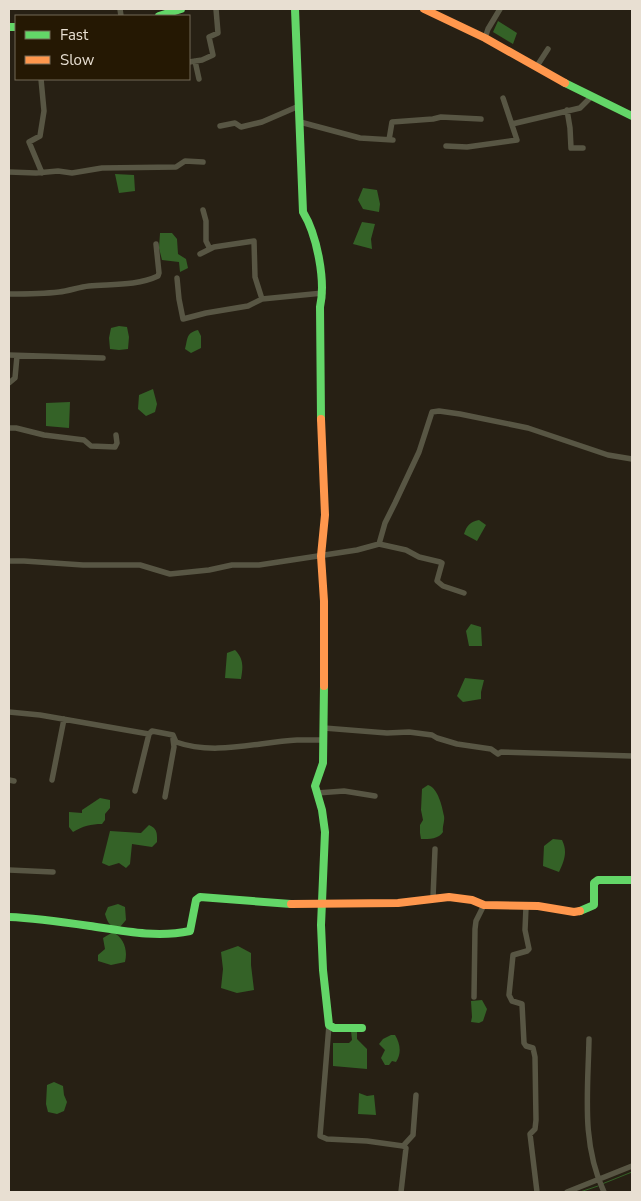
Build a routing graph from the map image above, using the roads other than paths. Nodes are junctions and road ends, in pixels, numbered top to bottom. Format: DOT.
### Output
graph roads {
  1 [pos="180,9"];
  2 [pos="216,9"];
  3 [pos="295,9"];
  4 [pos="424,9"];
  5 [pos="500,9"];
  6 [pos="161,15"];
  7 [pos="485,38"];
  8 [pos="548,49"];
  9 [pos="192,62"];
  10 [pos="537,66"];
  11 [pos="199,79"];
  12 [pos="41,80"];
  13 [pos="591,96"];
  14 [pos="503,98"];
  15 [pos="299,106"];
  16 [pos="567,110"];
  17 [pos="632,116"];
  18 [pos="482,120"];
  19 [pos="300,122"];
  20 [pos="512,124"];
  21 [pos="220,126"];
  22 [pos="446,146"];
  23 [pos="583,148"];
  24 [pos="203,162"];
  25 [pos="9,172"];
  26 [pos="42,173"];
  27 [pos="203,210"];
  28 [pos="156,244"];
  29 [pos="210,249"];
  30 [pos="200,254"];
  31 [pos="176,278"];
  32 [pos="323,293"];
  33 [pos="9,294"];
  34 [pos="262,299"];
  35 [pos="9,355"];
  36 [pos="17,356"];
  37 [pos="103,358"];
  38 [pos="9,383"];
  39 [pos="9,428"];
  40 [pos="116,435"];
  41 [pos="632,459"];
  42 [pos="379,544"];
  43 [pos="320,556"];
  44 [pos="9,561"];
  45 [pos="464,593"];
  46 [pos="9,712"];
  47 [pos="64,719"];
  48 [pos="324,728"];
  49 [pos="149,734"];
  50 [pos="173,735"];
  51 [pos="324,740"];
  52 [pos="632,756"];
  53 [pos="52,780"];
  54 [pos="135,791"];
  55 [pos="317,793"];
  56 [pos="374,796"];
  57 [pos="165,797"];
  58 [pos="435,849"];
  59 [pos="9,870"];
  60 [pos="53,872"];
  61 [pos="632,880"];
  62 [pos="433,898"];
  63 [pos="321,904"];
  64 [pos="484,906"];
  65 [pos="526,907"];
  66 [pos="9,917"];
  67 [pos="474,997"];
  68 [pos="329,1025"];
  69 [pos="362,1028"];
  70 [pos="590,1039"];
  71 [pos="416,1095"];
  72 [pos="404,1146"];
  73 [pos="632,1166"];
  74 [pos="602,1185"];
  75 [pos="401,1192"];
  76 [pos="537,1192"];
  77 [pos="568,1192"];
  1 -- 6 [label="street"];
  2 -- 9 [label="street"];
  3 -- 15 [label="street"];
  4 -- 7 [label="street"];
  5 -- 7 [label="street"];
  7 -- 10 [label="street"];
  8 -- 10 [label="street"];
  9 -- 11 [label="street"];
  10 -- 13 [label="street"];
  12 -- 26 [label="street"];
  13 -- 16 [label="street"];
  13 -- 17 [label="street"];
  14 -- 20 [label="street"];
  15 -- 19 [label="street"];
  15 -- 21 [label="street"];
  16 -- 20 [label="street"];
  16 -- 23 [label="street"];
  18 -- 19 [label="street"];
  19 -- 32 [label="street"];
  20 -- 22 [label="street"];
  24 -- 26 [label="street"];
  25 -- 26 [label="street"];
  27 -- 29 [label="street"];
  28 -- 33 [label="street"];
  29 -- 30 [label="street"];
  29 -- 34 [label="street"];
  31 -- 34 [label="street"];
  32 -- 34 [label="street"];
  32 -- 43 [label="street"];
  35 -- 36 [label="street"];
  36 -- 37 [label="street"];
  36 -- 38 [label="street"];
  39 -- 40 [label="street"];
  41 -- 42 [label="street"];
  42 -- 43 [label="street"];
  42 -- 45 [label="street"];
  43 -- 44 [label="street"];
  43 -- 48 [label="street"];
  46 -- 47 [label="street"];
  47 -- 49 [label="street"];
  47 -- 53 [label="street"];
  48 -- 51 [label="street"];
  48 -- 52 [label="street"];
  49 -- 50 [label="street"];
  49 -- 54 [label="street"];
  50 -- 51 [label="street"];
  50 -- 57 [label="street"];
  51 -- 55 [label="street"];
  55 -- 56 [label="street"];
  55 -- 63 [label="street"];
  58 -- 62 [label="street"];
  59 -- 60 [label="street"];
  61 -- 65 [label="street"];
  62 -- 63 [label="street"];
  62 -- 64 [label="street"];
  63 -- 66 [label="street"];
  63 -- 68 [label="street"];
  64 -- 65 [label="street"];
  64 -- 67 [label="street"];
  65 -- 76 [label="street"];
  68 -- 69 [label="street"];
  68 -- 72 [label="street"];
  70 -- 74 [label="street"];
  71 -- 72 [label="street"];
  72 -- 75 [label="street"];
  73 -- 74 [label="street"];
  74 -- 77 [label="street"];
}
